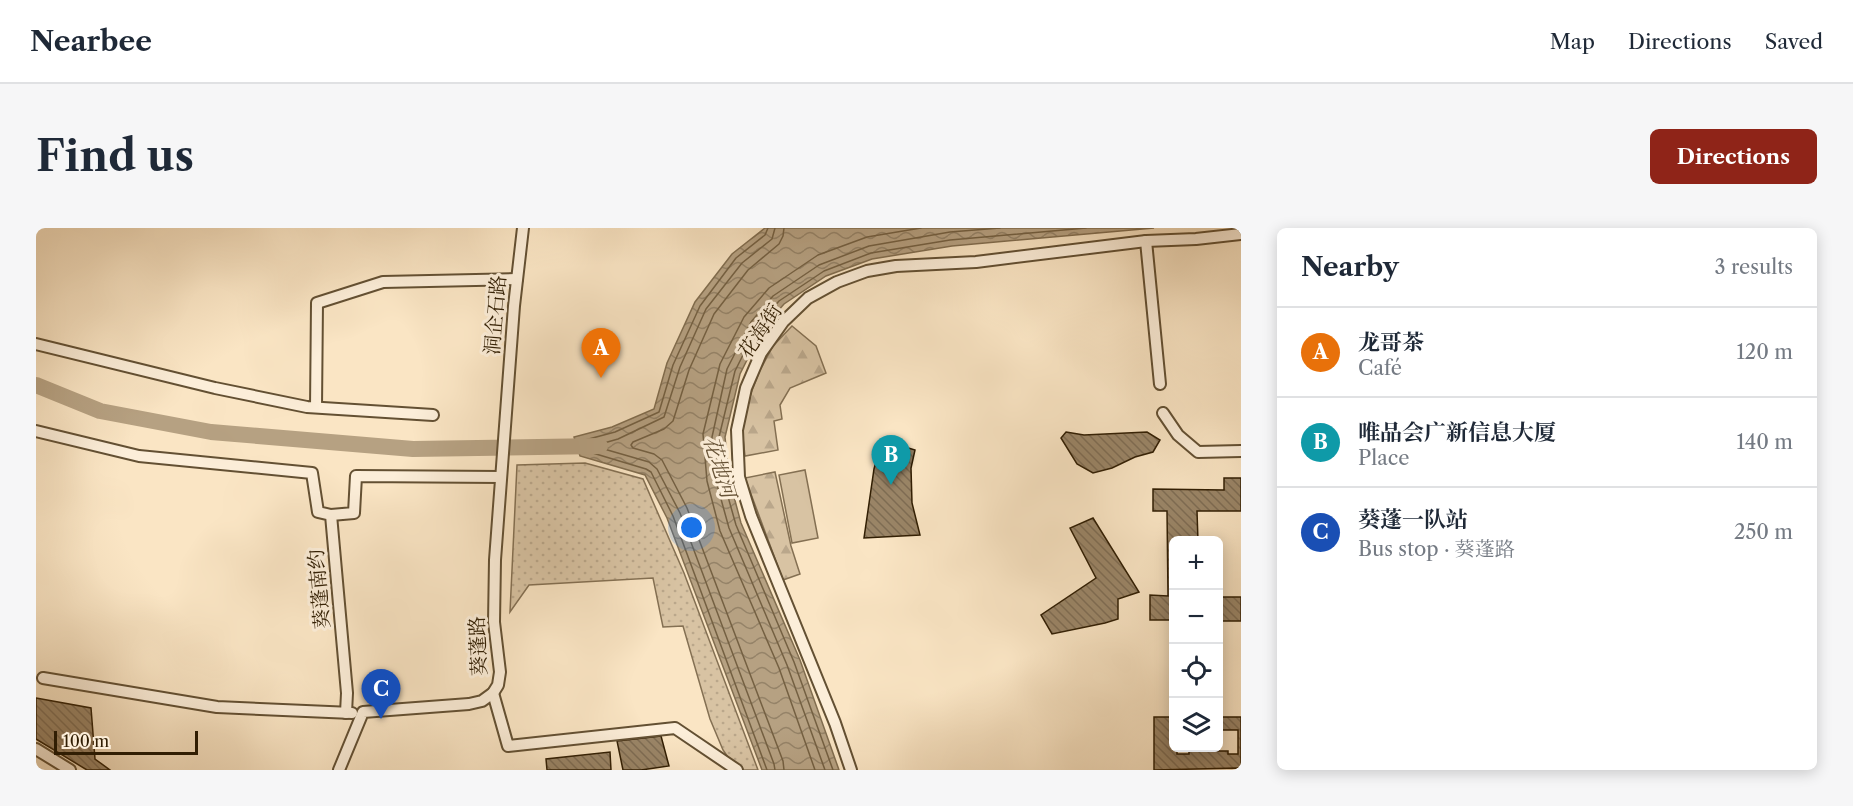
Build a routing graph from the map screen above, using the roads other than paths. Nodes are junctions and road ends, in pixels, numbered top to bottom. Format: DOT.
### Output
graph roads {
  1 [pos="523,228"];
  2 [pos="1241,234"];
  3 [pos="1146,241"];
  4 [pos="517,279"];
  5 [pos="36,344"];
  6 [pos="1160,384"];
  7 [pos="316,407"];
  8 [pos="1163,413"];
  9 [pos="433,415"];
  10 [pos="36,431"];
  11 [pos="1241,452"];
  12 [pos="501,474"];
  13 [pos="331,515"];
  14 [pos="43,678"];
  15 [pos="493,693"];
  16 [pos="363,712"];
  17 [pos="346,713"];
  18 [pos="36,749"];
  19 [pos="70,770"];
  20 [pos="339,770"];
  21 [pos="737,770"];
  22 [pos="851,770"];
  1 -- 4 [label="street, 洞企石路"];
  2 -- 3 [label="street, 花海街"];
  3 -- 6 [label="street"];
  3 -- 22 [label="street, 花海街"];
  4 -- 7 [label="street"];
  4 -- 12 [label="street, 洞企石路"];
  5 -- 7 [label="street"];
  7 -- 9 [label="street"];
  8 -- 11 [label="street"];
  10 -- 13 [label="street"];
  12 -- 13 [label="street"];
  12 -- 15 [label="street, 葵蓬路"];
  13 -- 17 [label="street, 葵蓬南约"];
  14 -- 17 [label="street, 葵蓬路"];
  15 -- 16 [label="street, 葵蓬路"];
  15 -- 21 [label="street"];
  16 -- 17 [label="street, 葵蓬路"];
  16 -- 20 [label="street"];
  18 -- 19 [label="street"];
}
